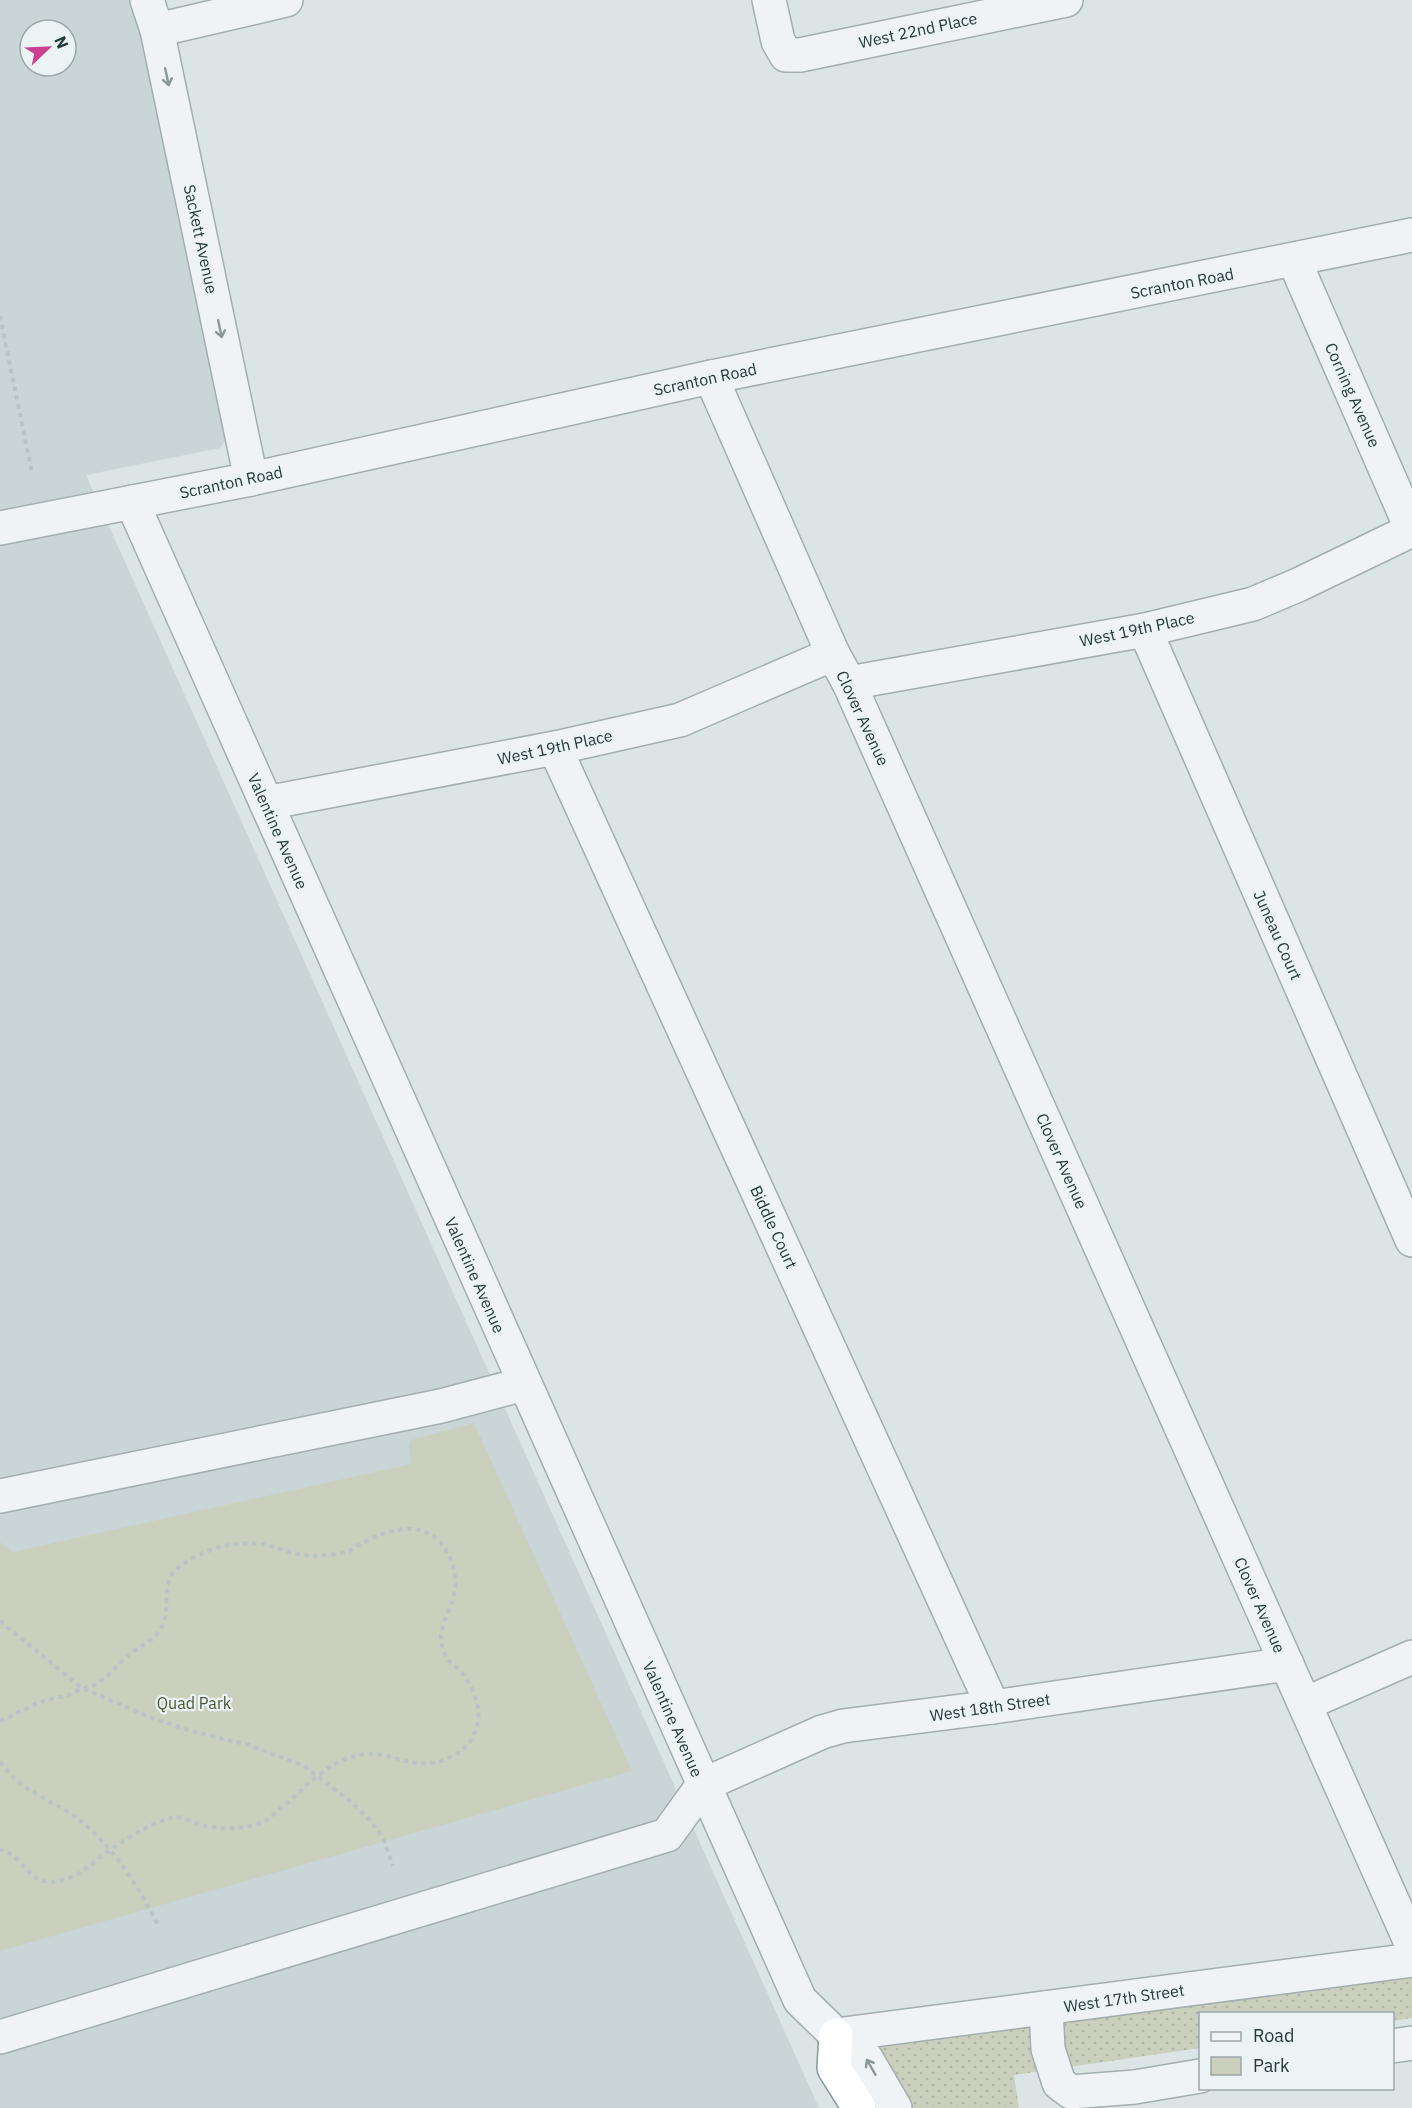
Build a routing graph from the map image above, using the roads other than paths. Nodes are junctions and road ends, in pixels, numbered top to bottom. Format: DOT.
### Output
graph roads {
  1 [pos="286,0"];
  2 [pos="769,0"];
  3 [pos="1066,0"];
  4 [pos="152,15"];
  5 [pos="1412,235"];
  6 [pos="1294,260"];
  7 [pos="711,377"];
  8 [pos="251,479"];
  9 [pos="132,502"];
  10 [pos="0,528"];
  11 [pos="1412,530"];
  12 [pos="1145,630"];
  13 [pos="832,654"];
  14 [pos="849,683"];
  15 [pos="555,748"];
  16 [pos="266,803"];
  17 [pos="1412,1240"];
  18 [pos="524,1384"];
  19 [pos="0,1496"];
  20 [pos="1412,1657"];
  21 [pos="1287,1664"];
  22 [pos="1305,1704"];
  23 [pos="993,1707"];
  24 [pos="703,1785"];
  25 [pos="1412,1945"];
  26 [pos="1412,1960"];
  27 [pos="1046,2008"];
  28 [pos="836,2035"];
  29 [pos="0,2037"];
  30 [pos="1412,2043"];
  31 [pos="1394,2046"];
  32 [pos="1199,2076"];
  33 [pos="859,2108"];
  34 [pos="895,2108"];
  1 -- 4 [label="street"];
  2 -- 3 [label="street, West 22nd Place"];
  4 -- 8 [label="street, Sackett Avenue, one-way"];
  5 -- 6 [label="street, Scranton Road"];
  6 -- 7 [label="street, Scranton Road"];
  6 -- 11 [label="street, Corning Avenue"];
  7 -- 8 [label="street, Scranton Road"];
  7 -- 13 [label="street, Clover Avenue"];
  8 -- 9 [label="street, Scranton Road"];
  9 -- 10 [label="street, Scranton Road"];
  9 -- 16 [label="street, Valentine Avenue"];
  11 -- 12 [label="street, West 19th Place"];
  12 -- 14 [label="street, West 19th Place"];
  12 -- 17 [label="street, Juneau Court"];
  13 -- 14 [label="street, Clover Avenue"];
  13 -- 15 [label="street, West 19th Place"];
  14 -- 21 [label="street, Clover Avenue"];
  15 -- 16 [label="street, West 19th Place"];
  15 -- 23 [label="street, Biddle Court"];
  16 -- 18 [label="street, Valentine Avenue"];
  18 -- 19 [label="street"];
  18 -- 24 [label="street, Valentine Avenue"];
  20 -- 22 [label="street"];
  21 -- 22 [label="street, Clover Avenue"];
  21 -- 23 [label="street, West 18th Street"];
  22 -- 25 [label="street, Clover Avenue"];
  23 -- 24 [label="street, West 18th Street"];
  24 -- 28 [label="street, Valentine Avenue"];
  24 -- 29 [label="street"];
  26 -- 27 [label="street, West 17th Street"];
  27 -- 28 [label="street, West 17th Street"];
  27 -- 32 [label="street"];
  28 -- 33 [label="highway"];
  34 -- 28 [label="street, Valentine Avenue, one-way"];
  30 -- 31 [label="street"];
}
